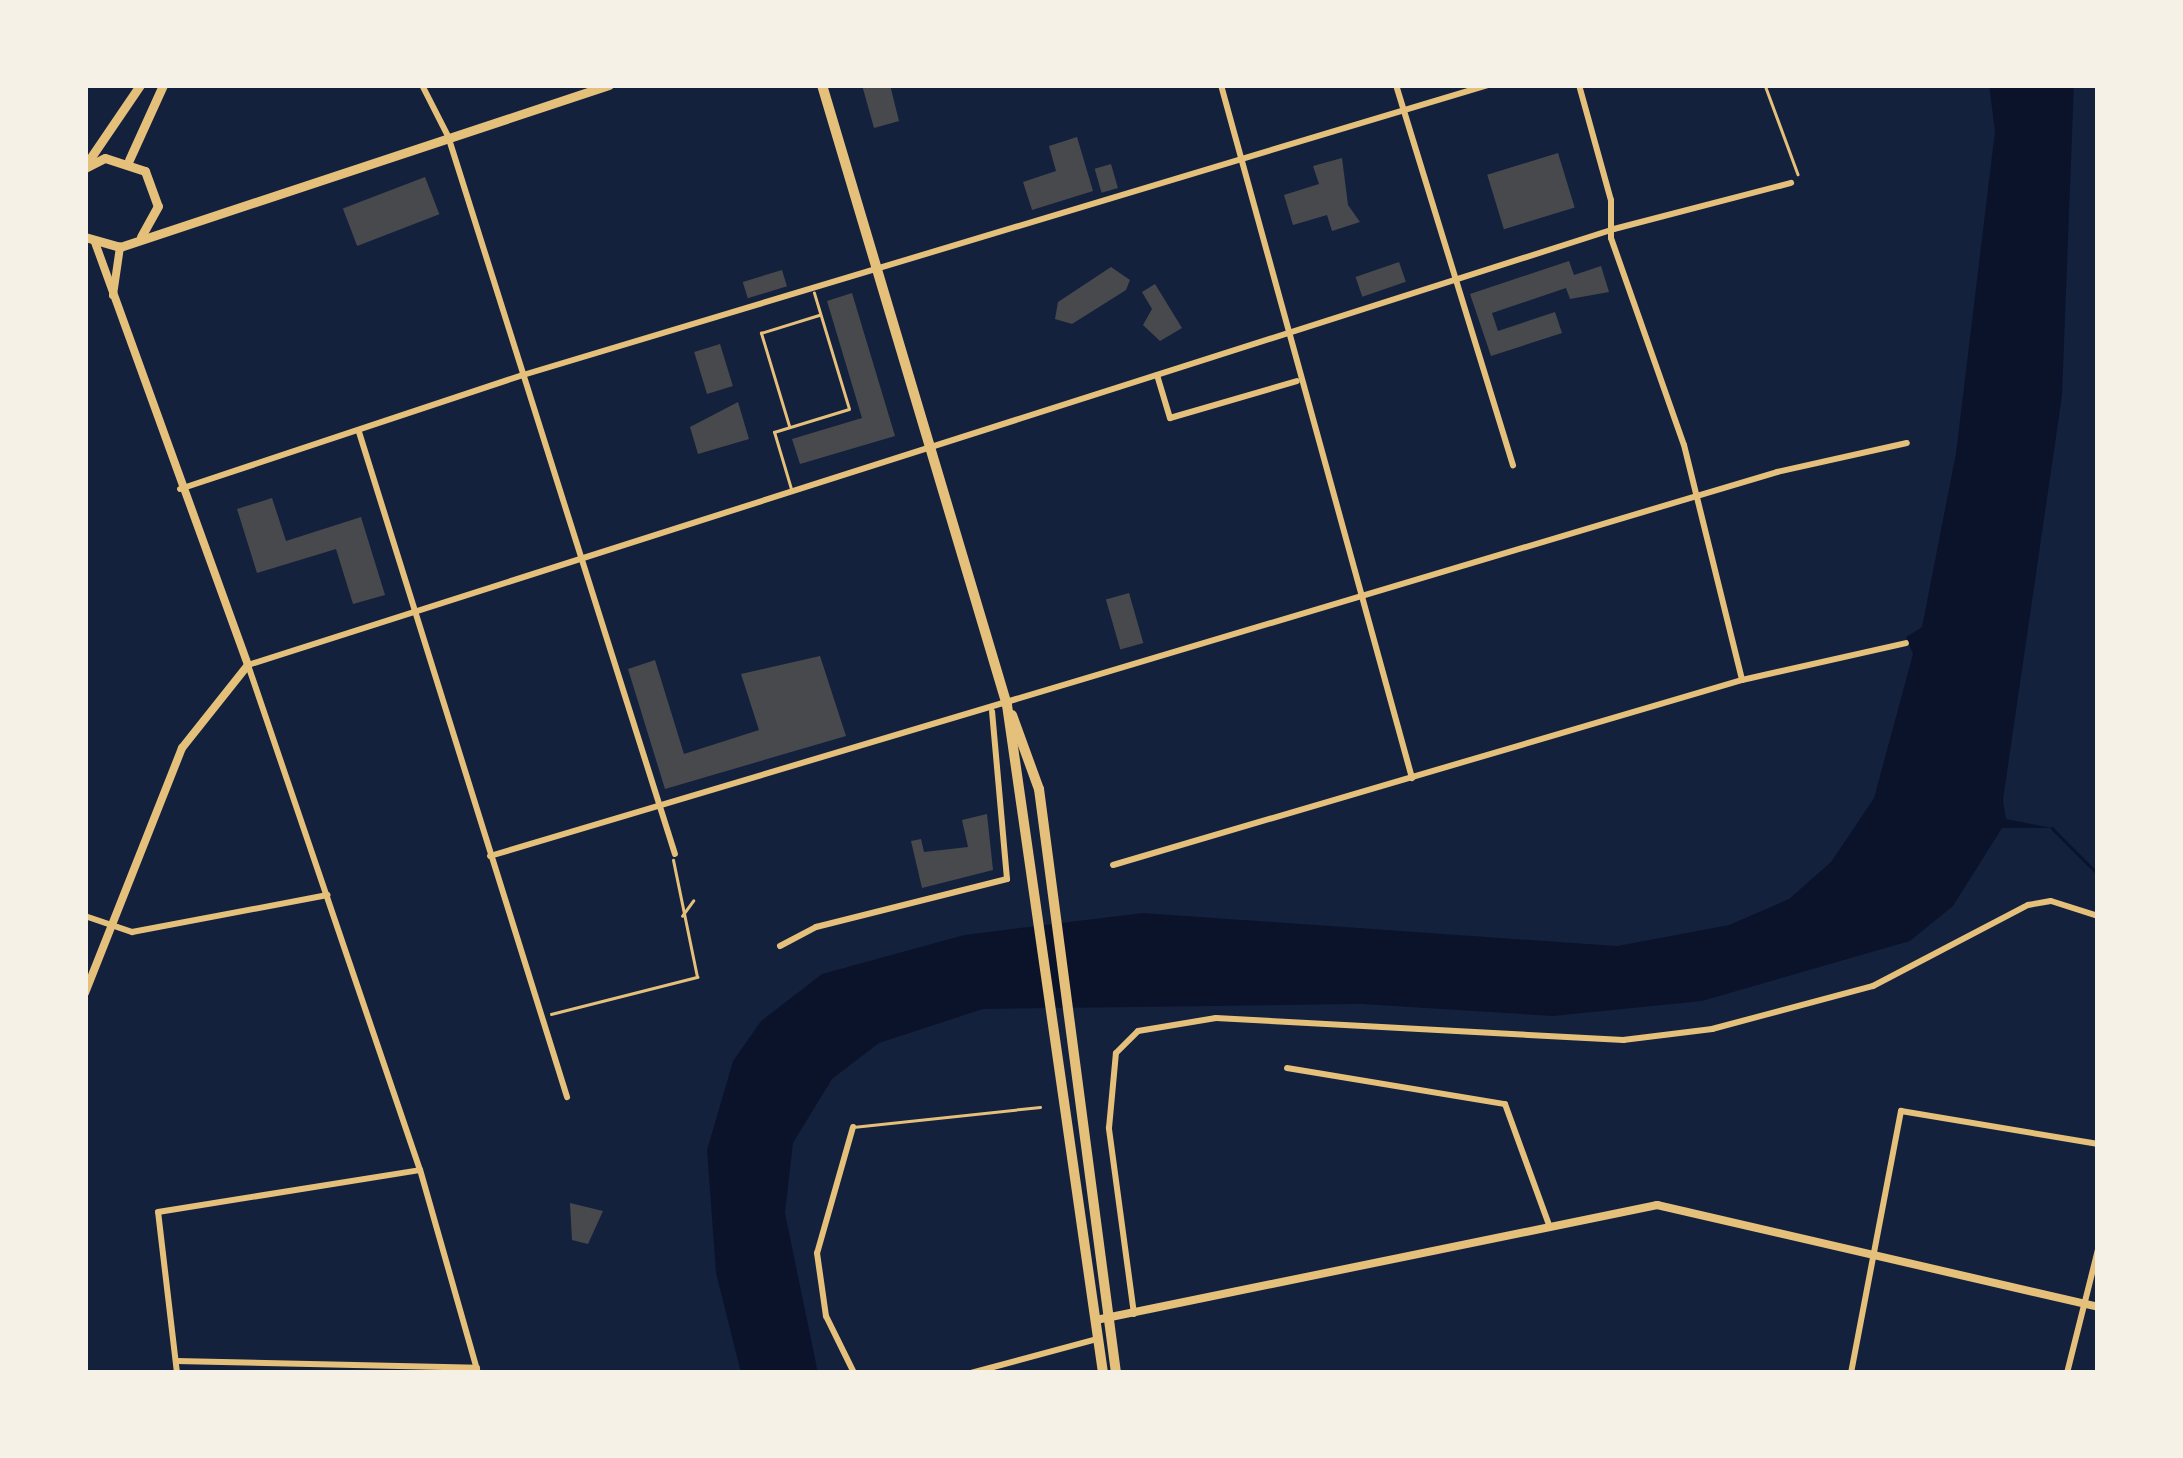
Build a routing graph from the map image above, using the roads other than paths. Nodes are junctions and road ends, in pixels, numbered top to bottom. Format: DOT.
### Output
graph roads {
  1 [pos="140,85"];
  2 [pos="163,85"];
  3 [pos="422,85"];
  4 [pos="609,85"];
  5 [pos="822,85"];
  6 [pos="1221,85"];
  7 [pos="1396,85"];
  8 [pos="1488,85"];
  9 [pos="1580,85"];
  10 [pos="1404,114"];
  11 [pos="448,136"];
  12 [pos="129,160"];
  13 [pos="1242,166"];
  14 [pos="85,167"];
  15 [pos="1792,184"];
  16 [pos="1614,228"];
  17 [pos="139,239"];
  18 [pos="88,243"];
  19 [pos="120,246"];
  20 [pos="879,272"];
  21 [pos="1462,282"];
  22 [pos="814,293"];
  23 [pos="113,304"];
  24 [pos="820,315"];
  25 [pos="1284,335"];
  26 [pos="524,375"];
  27 [pos="1157,375"];
  28 [pos="1298,381"];
  29 [pos="789,427"];
  30 [pos="359,432"];
  31 [pos="1906,443"];
  32 [pos="931,446"];
  33 [pos="1513,466"];
  34 [pos="180,489"];
  35 [pos="792,490"];
  36 [pos="1694,499"];
  37 [pos="579,557"];
  38 [pos="1361,602"];
  39 [pos="408,612"];
  40 [pos="1906,643"];
  41 [pos="248,665"];
  42 [pos="1742,680"];
  43 [pos="1007,705"];
  44 [pos="992,712"];
  45 [pos="1412,778"];
  46 [pos="663,806"];
  47 [pos="674,854"];
  48 [pos="490,856"];
  49 [pos="1113,865"];
  50 [pos="328,894"];
  51 [pos="85,916"];
  52 [pos="2098,916"];
  53 [pos="112,926"];
  54 [pos="780,946"];
  55 [pos="85,993"];
  56 [pos="1287,1068"];
  57 [pos="567,1097"];
  58 [pos="1040,1106"];
  59 [pos="853,1127"];
  60 [pos="2098,1144"];
  61 [pos="420,1170"];
  62 [pos="1550,1225"];
  63 [pos="2098,1250"];
  64 [pos="1874,1259"];
  65 [pos="2082,1304"];
  66 [pos="2098,1307"];
  67 [pos="1134,1314"];
  68 [pos="1110,1318"];
  69 [pos="1096,1320"];
  70 [pos="1098,1339"];
  71 [pos="176,1361"];
  72 [pos="477,1371"];
  73 [pos="177,1373"];
  74 [pos="854,1373"];
  75 [pos="971,1373"];
  76 [pos="1102,1373"];
  77 [pos="1116,1373"];
  78 [pos="1851,1373"];
  79 [pos="2067,1373"];
  1 -- 14 [label="main road"];
  2 -- 12 [label="main road"];
  3 -- 11 [label="street"];
  4 -- 11 [label="main road"];
  5 -- 20 [label="main road"];
  6 -- 13 [label="street"];
  7 -- 10 [label="street"];
  8 -- 10 [label="street"];
  9 -- 16 [label="street"];
  10 -- 13 [label="street"];
  10 -- 21 [label="street"];
  11 -- 17 [label="main road"];
  11 -- 26 [label="street"];
  12 -- 14 [label="main road"];
  12 -- 17 [label="main road"];
  13 -- 20 [label="street"];
  13 -- 25 [label="street"];
  15 -- 16 [label="street"];
  16 -- 21 [label="street"];
  16 -- 36 [label="street"];
  17 -- 19 [label="main road"];
  18 -- 19 [label="main road"];
  18 -- 23 [label="street"];
  19 -- 23 [label="street"];
  20 -- 22 [label="street"];
  20 -- 32 [label="main road"];
  21 -- 25 [label="street"];
  21 -- 33 [label="street"];
  22 -- 24 [label="lane"];
  22 -- 26 [label="street"];
  23 -- 34 [label="street"];
  24 -- 29 [label="lane"];
  24 -- 29 [label="lane"];
  25 -- 27 [label="street"];
  25 -- 28 [label="street"];
  26 -- 30 [label="street"];
  26 -- 37 [label="street"];
  27 -- 28 [label="street"];
  27 -- 32 [label="street"];
  28 -- 38 [label="street"];
  29 -- 35 [label="lane"];
  30 -- 34 [label="street"];
  30 -- 39 [label="street"];
  31 -- 36 [label="street"];
  32 -- 35 [label="street"];
  32 -- 43 [label="main road"];
  34 -- 41 [label="street"];
  35 -- 37 [label="street"];
  36 -- 38 [label="street"];
  36 -- 42 [label="street"];
  37 -- 39 [label="street"];
  37 -- 46 [label="street"];
  38 -- 43 [label="street"];
  38 -- 45 [label="street"];
  39 -- 41 [label="street"];
  39 -- 48 [label="street"];
  40 -- 42 [label="street"];
  41 -- 50 [label="street"];
  41 -- 53 [label="street"];
  42 -- 45 [label="street"];
  43 -- 44 [label="street"];
  43 -- 68 [label="main road"];
  43 -- 69 [label="main road"];
  44 -- 46 [label="street"];
  44 -- 54 [label="street"];
  45 -- 49 [label="street"];
  46 -- 47 [label="street"];
  46 -- 48 [label="street"];
  48 -- 57 [label="street"];
  50 -- 53 [label="street"];
  50 -- 61 [label="street"];
  51 -- 53 [label="street"];
  52 -- 67 [label="street"];
  53 -- 55 [label="street"];
  56 -- 62 [label="street"];
  58 -- 59 [label="lane"];
  59 -- 74 [label="street"];
  60 -- 64 [label="street"];
  61 -- 71 [label="street"];
  61 -- 72 [label="street"];
  62 -- 64 [label="street"];
  62 -- 67 [label="street"];
  63 -- 65 [label="street"];
  64 -- 65 [label="street"];
  64 -- 78 [label="street"];
  65 -- 66 [label="street"];
  65 -- 79 [label="street"];
  67 -- 68 [label="street"];
  68 -- 69 [label="street"];
  68 -- 77 [label="main road"];
  69 -- 70 [label="main road"];
  70 -- 75 [label="street"];
  70 -- 76 [label="main road"];
  71 -- 72 [label="street"];
  71 -- 73 [label="street"];
}
